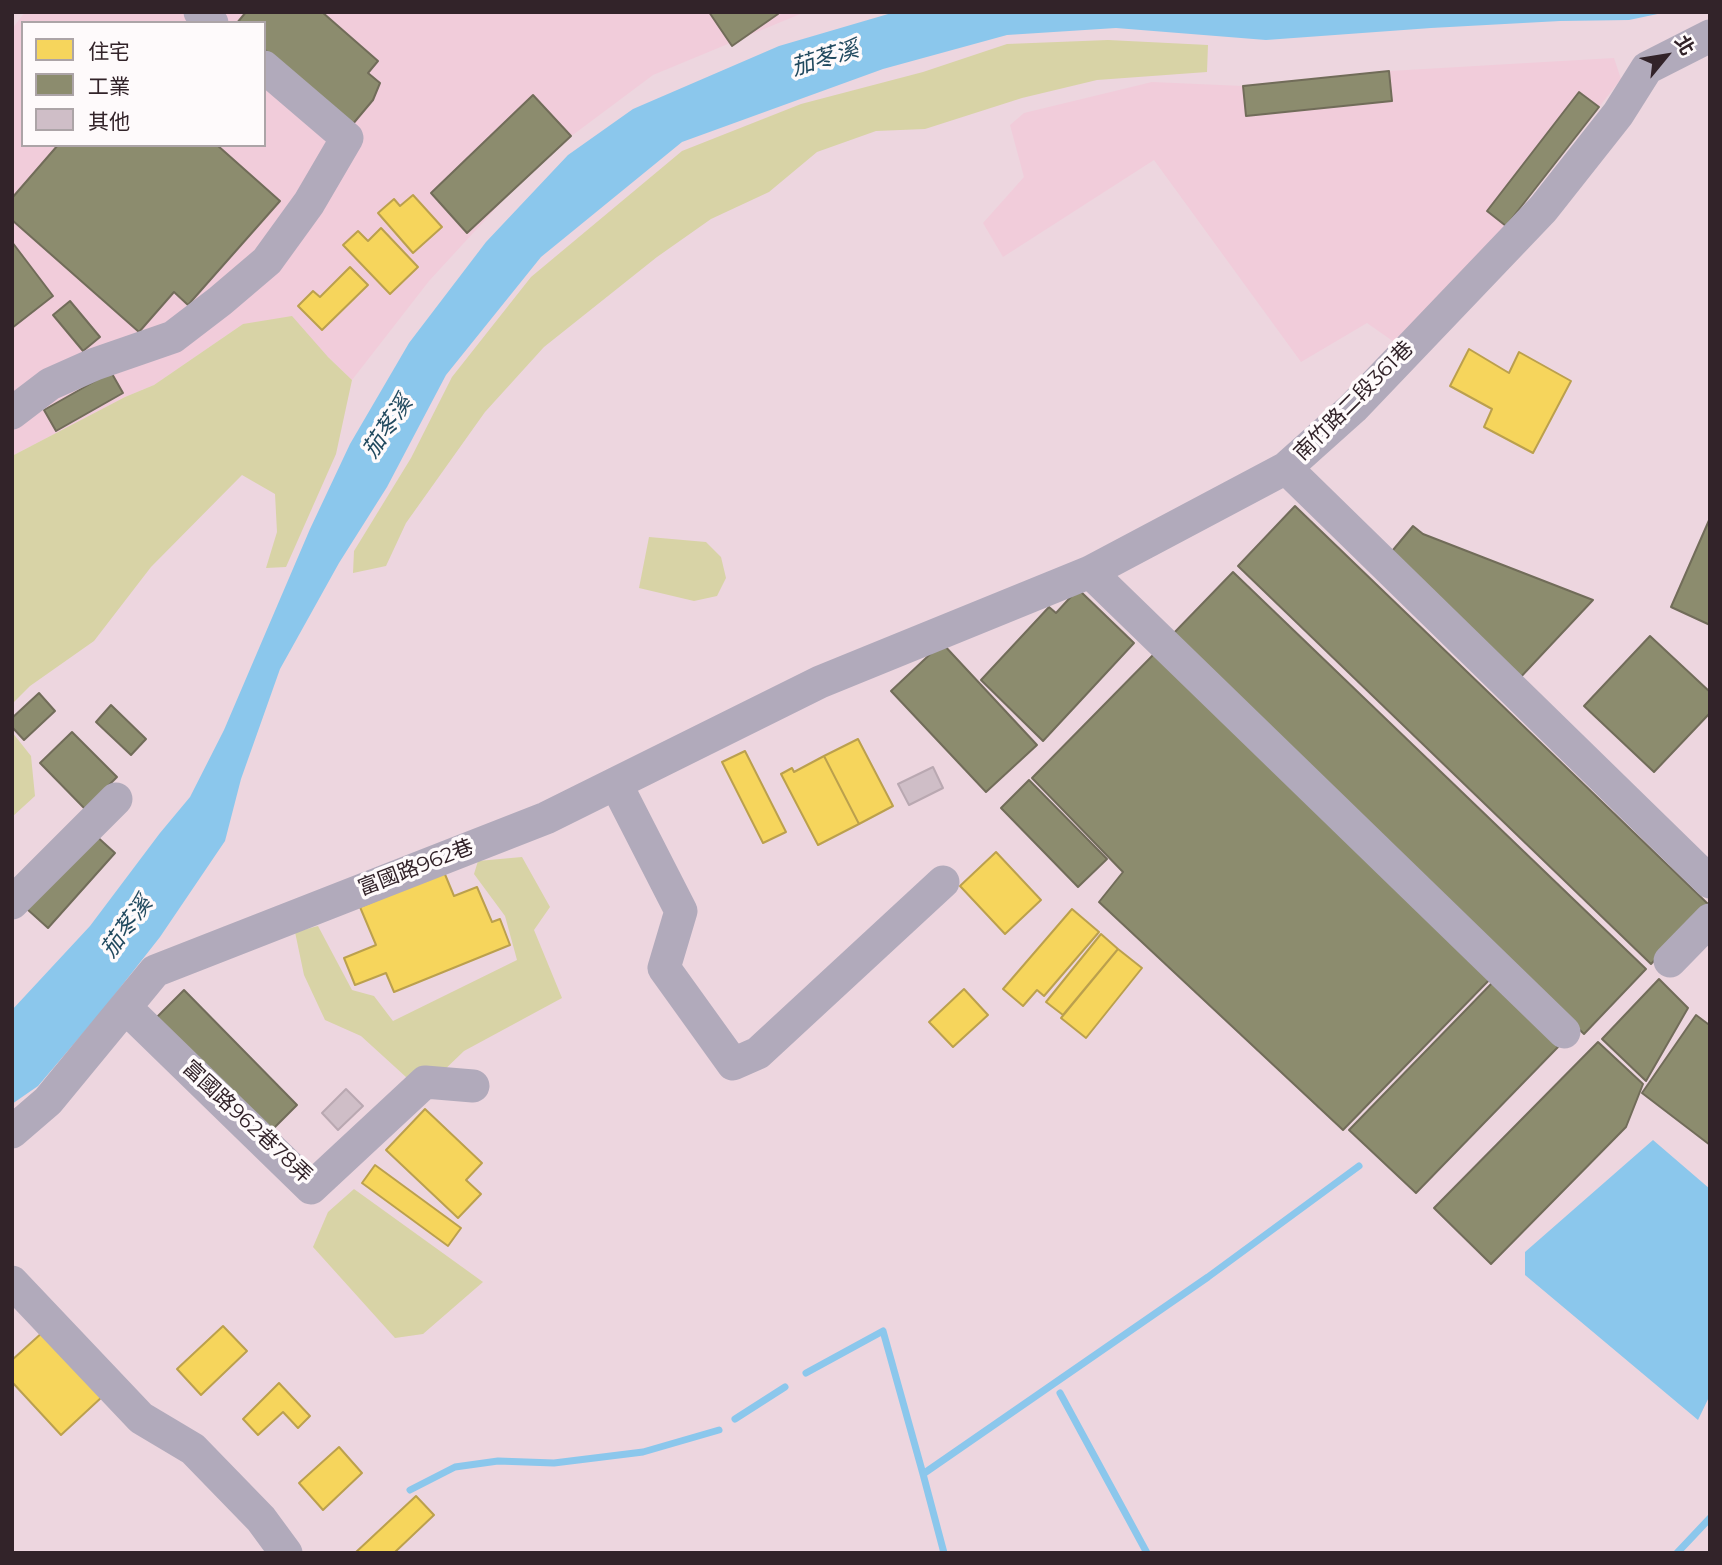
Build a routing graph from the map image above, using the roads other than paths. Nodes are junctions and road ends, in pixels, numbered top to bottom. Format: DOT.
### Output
graph roads {
  1 [pos="1710,36"];
  2 [pos="266,69"];
  3 [pos="12,414"];
  4 [pos="1286,468"];
  5 [pos="1090,572"];
  6 [pos="867,663"];
  7 [pos="615,784"];
  8 [pos="116,799"];
  9 [pos="943,882"];
  10 [pos="1710,882"];
  11 [pos="12,903"];
  12 [pos="1710,920"];
  13 [pos="1670,961"];
  14 [pos="126,1008"];
  15 [pos="1564,1032"];
  16 [pos="473,1086"];
  17 [pos="12,1132"];
  18 [pos="12,1282"];
  19 [pos="286,1553"];
  1 -- 4 [label="lane, 南竹路二段361巷"];
  2 -- 3 [label="lane"];
  4 -- 5 [label="lane, 南竹路二段361巷"];
  4 -- 10 [label="lane"];
  5 -- 6 [label="lane, 南竹路二段361巷"];
  5 -- 15 [label="lane"];
  6 -- 7 [label="lane, 富國路962巷"];
  7 -- 9 [label="lane"];
  7 -- 14 [label="lane, 富國路962巷"];
  8 -- 11 [label="lane"];
  12 -- 13 [label="lane"];
  14 -- 16 [label="lane, 富國路962巷78弄"];
  14 -- 17 [label="lane, 富國路962巷"];
  18 -- 19 [label="lane"];
}
